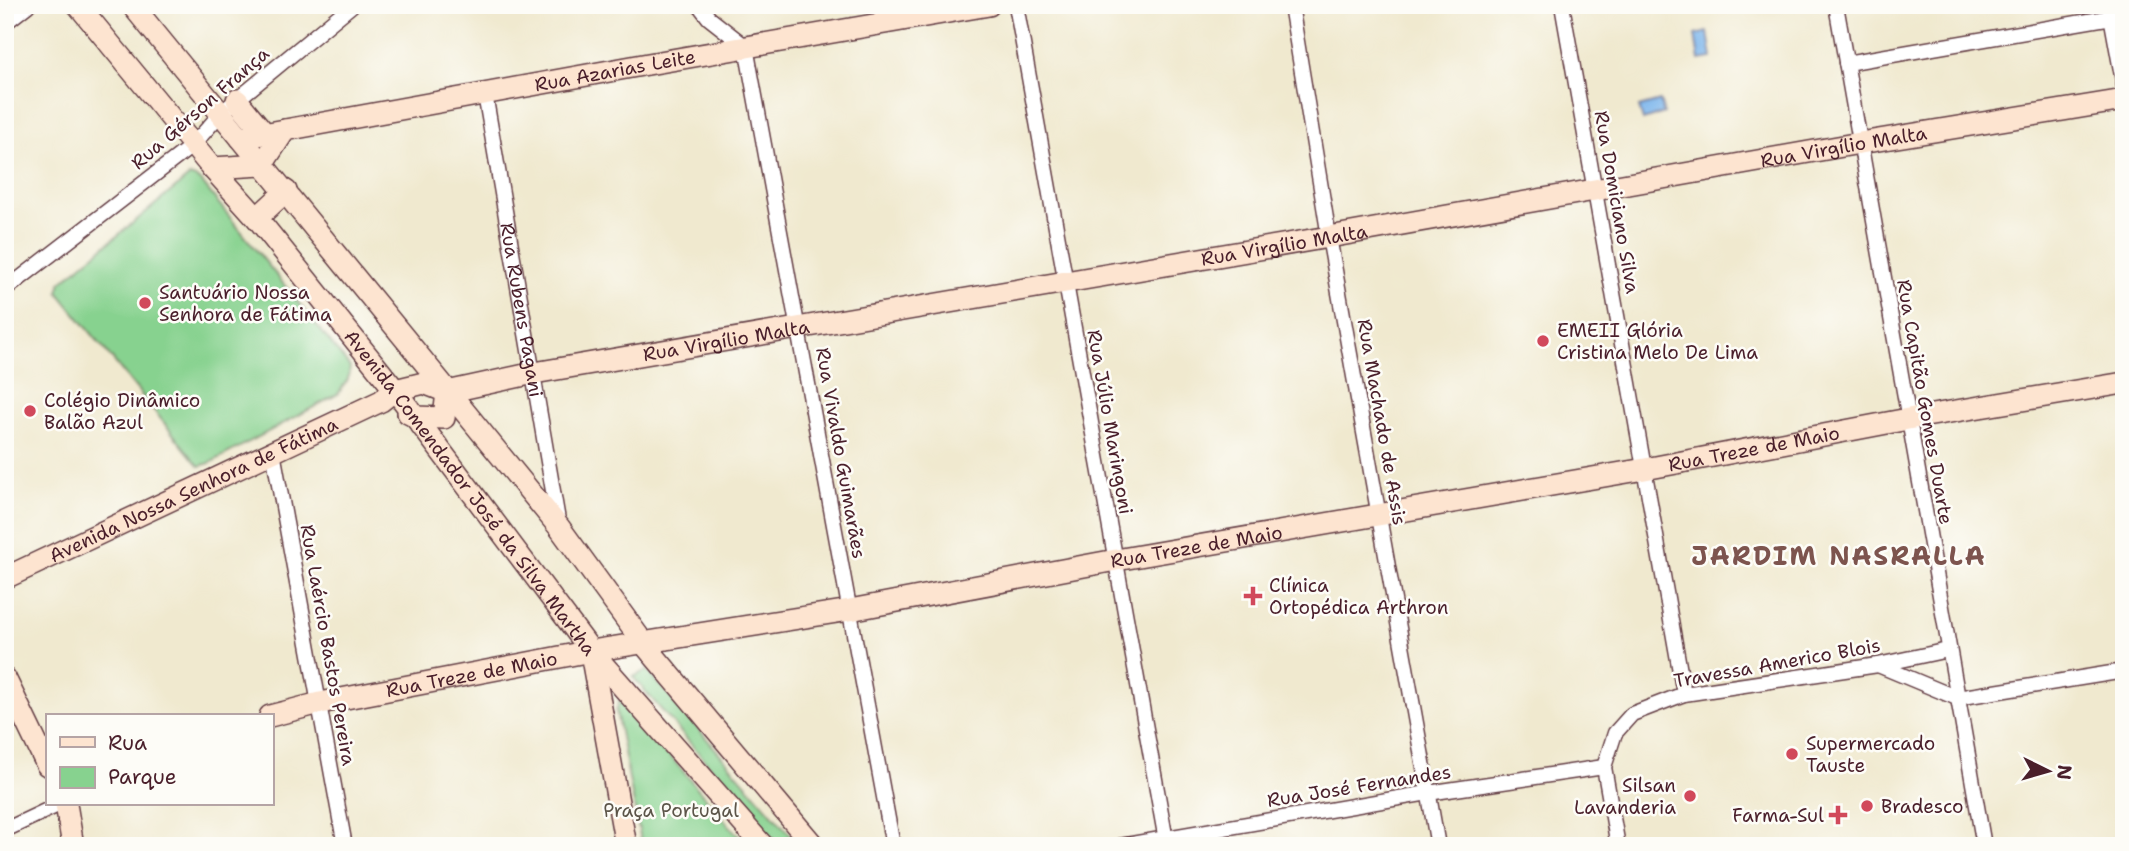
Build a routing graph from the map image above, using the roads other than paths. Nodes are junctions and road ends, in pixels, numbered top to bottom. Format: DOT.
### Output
graph roads {
  1 [pos="28,5"];
  2 [pos="78,5"];
  3 [pos="132,5"];
  4 [pos="352,5"];
  5 [pos="699,5"];
  6 [pos="989,5"];
  7 [pos="1016,5"];
  8 [pos="1291,5"];
  9 [pos="1562,5"];
  10 [pos="1836,5"];
  11 [pos="2110,11"];
  12 [pos="5,23"];
  13 [pos="746,47"];
  14 [pos="1846,63"];
  15 [pos="2124,88"];
  16 [pos="485,94"];
  17 [pos="2124,100"];
  18 [pos="229,107"];
  19 [pos="275,132"];
  20 [pos="241,138"];
  21 [pos="1860,143"];
  22 [pos="193,145"];
  23 [pos="262,165"];
  24 [pos="212,168"];
  25 [pos="1596,190"];
  26 [pos="286,191"];
  27 [pos="257,218"];
  28 [pos="1329,237"];
  29 [pos="1065,282"];
  30 [pos="5,290"];
  31 [pos="799,328"];
  32 [pos="534,373"];
  33 [pos="2124,383"];
  34 [pos="447,392"];
  35 [pos="388,395"];
  36 [pos="416,417"];
  37 [pos="1908,419"];
  38 [pos="273,452"];
  39 [pos="1645,469"];
  40 [pos="1380,514"];
  41 [pos="559,527"];
  42 [pos="1116,560"];
  43 [pos="5,578"];
  44 [pos="850,610"];
  45 [pos="644,644"];
  46 [pos="1948,650"];
  47 [pos="591,651"];
  48 [pos="1878,665"];
  49 [pos="2124,671"];
  50 [pos="5,678"];
  51 [pos="1684,694"];
  52 [pos="1958,698"];
  53 [pos="320,703"];
  54 [pos="273,715"];
  55 [pos="46,763"];
  56 [pos="1604,767"];
  57 [pos="1428,793"];
  58 [pos="56,806"];
  59 [pos="65,806"];
  60 [pos="5,830"];
  61 [pos="1166,842"];
  62 [pos="74,846"];
  63 [pos="345,846"];
  64 [pos="626,846"];
  65 [pos="763,846"];
  66 [pos="814,846"];
  67 [pos="893,846"];
  68 [pos="1120,846"];
  69 [pos="1438,846"];
  70 [pos="1618,846"];
  71 [pos="1984,846"];
  1 -- 12 [label="street"];
  2 -- 22 [label="street, Avenida Comendador José da Silva Martha"];
  3 -- 18 [label="street, Avenida Comendador José da Silva Martha"];
  4 -- 18 [label="street, Rua Gérson França"];
  5 -- 13 [label="street"];
  6 -- 13 [label="street, Rua Azarias Leite"];
  7 -- 29 [label="street, Rua Júlio Maringoni"];
  8 -- 28 [label="street, Rua Machado de Assis"];
  9 -- 25 [label="street, Rua Domiciano Silva"];
  10 -- 14 [label="street, Rua Capitão Gomes Duarte"];
  11 -- 14 [label="street"];
  11 -- 15 [label="street"];
  13 -- 16 [label="street, Rua Azarias Leite"];
  13 -- 31 [label="street, Rua Vivaldo Guimarães"];
  14 -- 21 [label="street, Rua Capitão Gomes Duarte"];
  16 -- 19 [label="street, Rua Azarias Leite"];
  16 -- 32 [label="street, Rua Rubens Pagani"];
  17 -- 21 [label="street, Rua Virgílio Malta"];
  18 -- 19 [label="street"];
  18 -- 20 [label="street, Avenida Comendador José da Silva Martha"];
  18 -- 22 [label="street, Rua Gérson França"];
  19 -- 20 [label="street, Rua Azarias Leite"];
  19 -- 23 [label="street"];
  20 -- 23 [label="street, Avenida Comendador José da Silva Martha"];
  21 -- 25 [label="street, Rua Virgílio Malta"];
  21 -- 37 [label="street, Rua Capitão Gomes Duarte"];
  22 -- 24 [label="street, Avenida Comendador José da Silva Martha"];
  22 -- 30 [label="street, Rua Gérson França"];
  23 -- 24 [label="street"];
  23 -- 26 [label="street, Avenida Comendador José da Silva Martha"];
  24 -- 27 [label="street, Avenida Comendador José da Silva Martha"];
  25 -- 28 [label="street, Rua Virgílio Malta"];
  25 -- 39 [label="street, Rua Domiciano Silva"];
  26 -- 27 [label="street"];
  26 -- 34 [label="street, Avenida Comendador José da Silva Martha"];
  27 -- 35 [label="street, Avenida Comendador José da Silva Martha"];
  28 -- 29 [label="street, Rua Virgílio Malta"];
  28 -- 40 [label="street, Rua Machado de Assis"];
  29 -- 31 [label="street, Rua Virgílio Malta"];
  29 -- 42 [label="street, Rua Júlio Maringoni"];
  31 -- 32 [label="street, Rua Virgílio Malta"];
  31 -- 44 [label="street, Rua Vivaldo Guimarães"];
  32 -- 34 [label="street, Rua Virgílio Malta"];
  32 -- 41 [label="street, Rua Rubens Pagani"];
  33 -- 37 [label="street, Rua Treze de Maio"];
  34 -- 35 [label="street, Avenida Nossa Senhora de Fátima"];
  34 -- 36 [label="street"];
  34 -- 41 [label="street, Avenida Comendador José da Silva Martha"];
  35 -- 36 [label="street"];
  35 -- 38 [label="street, Avenida Nossa Senhora de Fátima"];
  36 -- 47 [label="street, Avenida Comendador José da Silva Martha"];
  37 -- 39 [label="street, Rua Treze de Maio"];
  37 -- 46 [label="street, Rua Capitão Gomes Duarte"];
  38 -- 43 [label="street, Avenida Nossa Senhora de Fátima"];
  38 -- 53 [label="street, Rua Laércio Bastos Pereira"];
  39 -- 40 [label="street, Rua Treze de Maio"];
  39 -- 51 [label="street, Rua Domiciano Silva"];
  40 -- 42 [label="street, Rua Treze de Maio"];
  40 -- 57 [label="street, Rua Machado de Assis"];
  41 -- 45 [label="street, Avenida Comendador José da Silva Martha"];
  42 -- 44 [label="street, Rua Treze de Maio"];
  42 -- 61 [label="street, Rua Júlio Maringoni"];
  44 -- 45 [label="street, Rua Treze de Maio"];
  44 -- 67 [label="street, Rua Vivaldo Guimarães"];
  45 -- 47 [label="street, Rua Treze de Maio"];
  45 -- 66 [label="street, Avenida Comendador José da Silva Martha"];
  46 -- 48 [label="street, Travessa Americo Blois"];
  46 -- 52 [label="street, Rua Capitão Gomes Duarte"];
  47 -- 53 [label="street, Rua Treze de Maio"];
  47 -- 64 [label="street"];
  47 -- 65 [label="street, Avenida Comendador José da Silva Martha"];
  48 -- 51 [label="street, Travessa Americo Blois"];
  48 -- 52 [label="street"];
  49 -- 52 [label="street"];
  50 -- 55 [label="street"];
  51 -- 56 [label="street, Travessa Americo Blois"];
  52 -- 71 [label="street, Rua Capitão Gomes Duarte"];
  53 -- 54 [label="street, Rua Treze de Maio"];
  53 -- 63 [label="street, Rua Laércio Bastos Pereira"];
  56 -- 57 [label="street, Rua José Fernandes"];
  56 -- 70 [label="street"];
  57 -- 61 [label="street, Rua José Fernandes"];
  57 -- 69 [label="street, Rua Machado de Assis"];
  58 -- 60 [label="street"];
  59 -- 62 [label="street"];
  61 -- 68 [label="street, Rua José Fernandes"];
}
